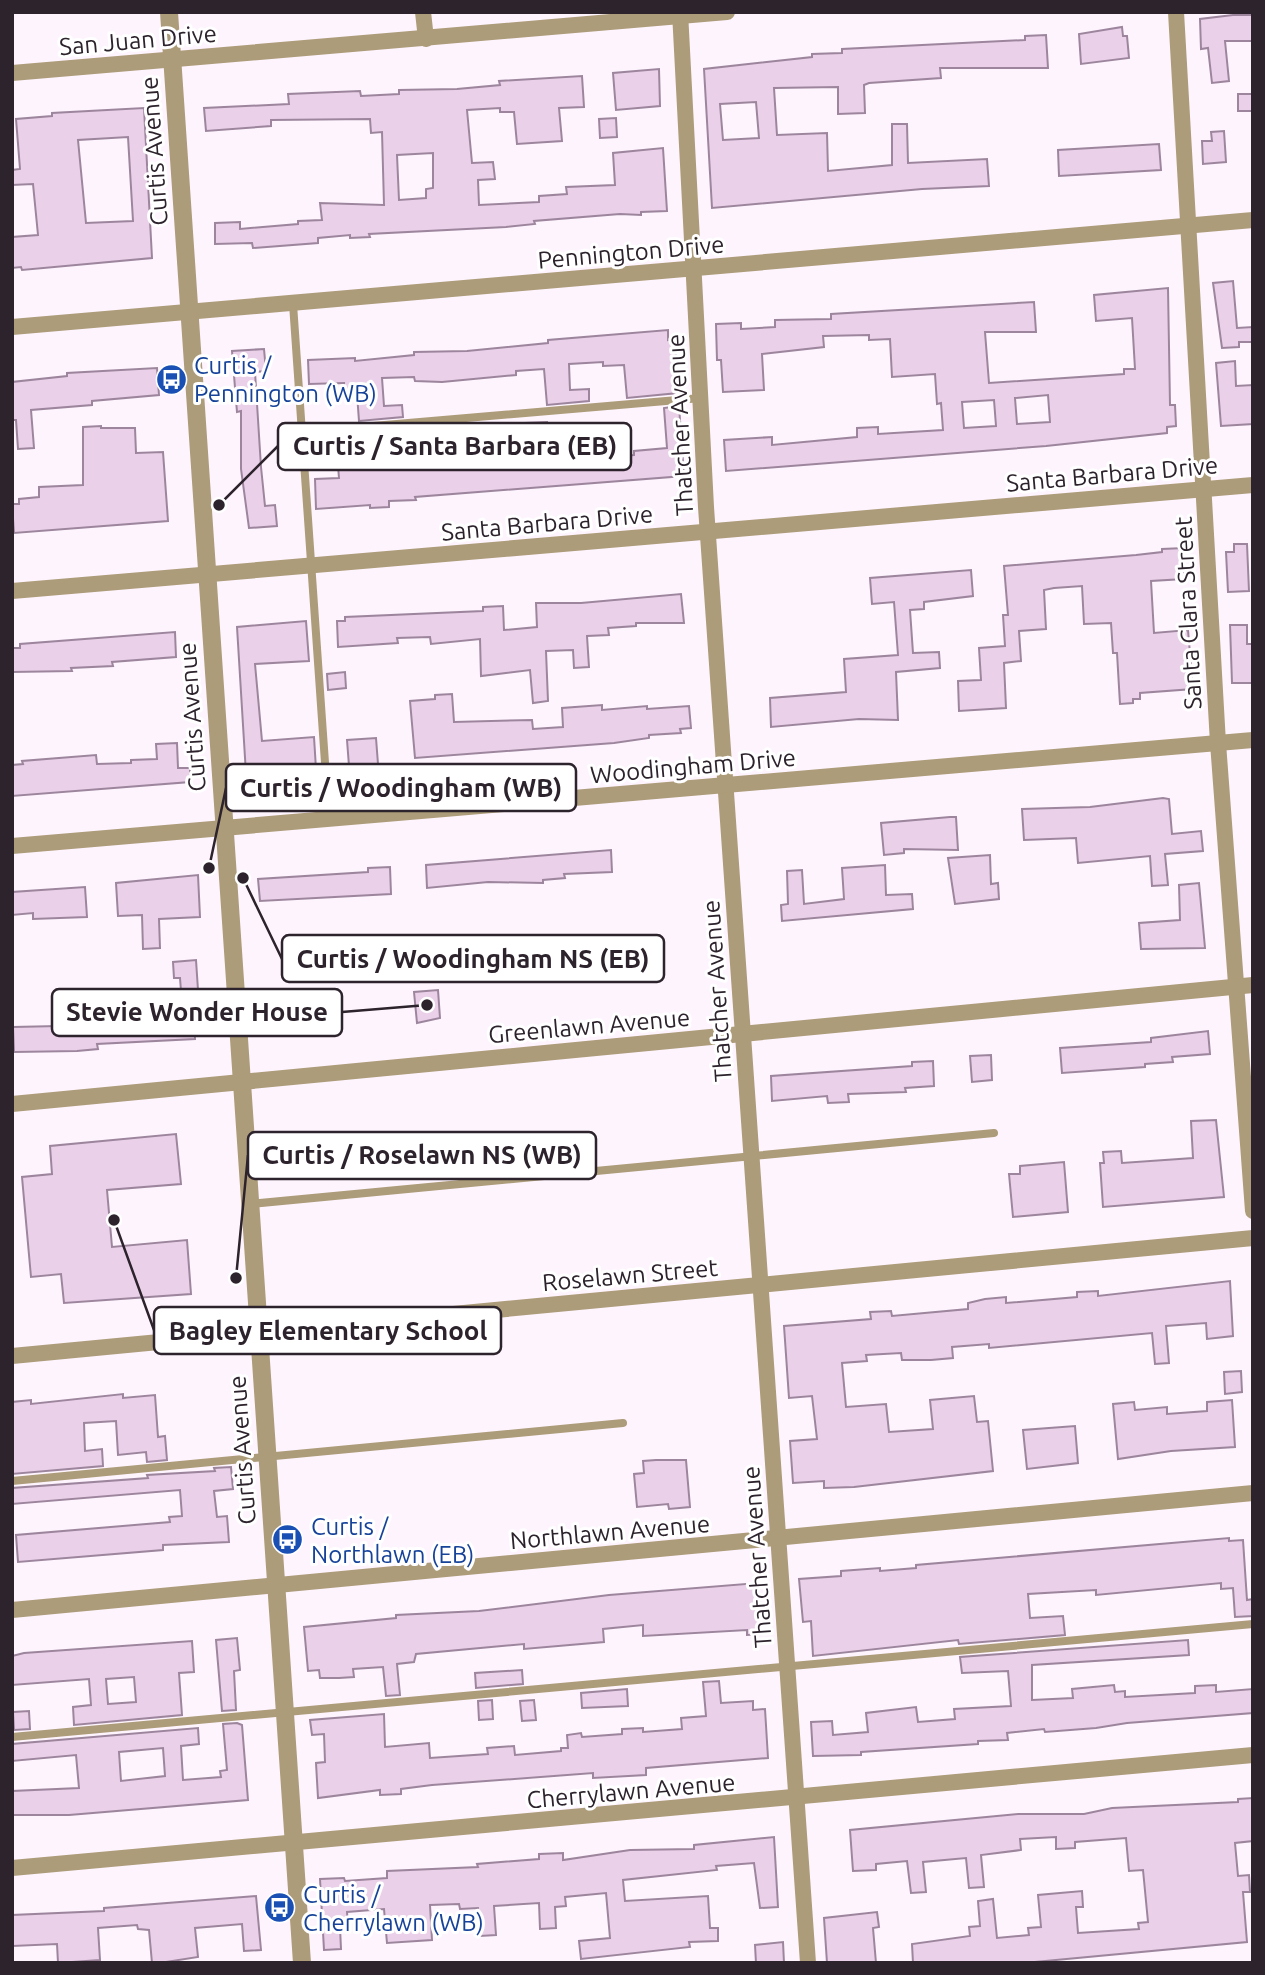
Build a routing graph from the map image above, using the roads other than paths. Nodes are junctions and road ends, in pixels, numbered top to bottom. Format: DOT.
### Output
graph roads {
  1 [pos="169,12"];
  2 [pos="423,12"];
  3 [pos="727,12"];
  4 [pos="1176,12"];
  5 [pos="680,14"];
  6 [pos="426,39"];
  7 [pos="172,60"];
  8 [pos="12,73"];
  9 [pos="1253,220"];
  10 [pos="1188,226"];
  11 [pos="695,270"];
  12 [pos="293,304"];
  13 [pos="189,313"];
  14 [pos="12,327"];
  15 [pos="701,398"];
  16 [pos="303,432"];
  17 [pos="1253,485"];
  18 [pos="1204,489"];
  19 [pos="708,533"];
  20 [pos="312,566"];
  21 [pos="207,575"];
  22 [pos="12,591"];
  23 [pos="1253,740"];
  24 [pos="1218,743"];
  25 [pos="725,786"];
  26 [pos="329,820"];
  27 [pos="225,828"];
  28 [pos="12,846"];
  29 [pos="1245,985"];
  30 [pos="743,1034"];
  31 [pos="242,1082"];
  32 [pos="12,1104"];
  33 [pos="1249,1108"];
  34 [pos="995,1133"];
  35 [pos="751,1154"];
  36 [pos="250,1204"];
  37 [pos="1253,1210"];
  38 [pos="1253,1238"];
  39 [pos="760,1286"];
  40 [pos="259,1334"];
  41 [pos="12,1356"];
  42 [pos="623,1423"];
  43 [pos="267,1459"];
  44 [pos="12,1481"];
  45 [pos="1253,1493"];
  46 [pos="778,1539"];
  47 [pos="276,1586"];
  48 [pos="12,1610"];
  49 [pos="1253,1624"];
  50 [pos="787,1668"];
  51 [pos="285,1713"];
  52 [pos="12,1737"];
  53 [pos="1253,1755"];
  54 [pos="796,1798"];
  55 [pos="294,1845"];
  56 [pos="12,1868"];
  57 [pos="302,1963"];
  58 [pos="808,1963"];
  1 -- 7 [label="street, Curtis Avenue"];
  2 -- 6 [label="street"];
  3 -- 5 [label="street, San Juan Drive"];
  4 -- 10 [label="street, Santa Clara Street"];
  5 -- 6 [label="street, San Juan Drive"];
  5 -- 11 [label="street, Thatcher Avenue"];
  6 -- 7 [label="street, San Juan Drive"];
  7 -- 8 [label="street, San Juan Drive"];
  7 -- 13 [label="street, Curtis Avenue"];
  9 -- 10 [label="street, Pennington Drive"];
  10 -- 11 [label="street, Pennington Drive"];
  10 -- 18 [label="street, Santa Clara Street"];
  11 -- 12 [label="street, Pennington Drive"];
  11 -- 15 [label="street, Thatcher Avenue"];
  12 -- 13 [label="street, Pennington Drive"];
  12 -- 16 [label="lane"];
  13 -- 14 [label="street, Pennington Drive"];
  13 -- 21 [label="street, Curtis Avenue"];
  15 -- 16 [label="lane"];
  15 -- 19 [label="street, Thatcher Avenue"];
  16 -- 20 [label="lane"];
  17 -- 18 [label="street, Santa Barbara Drive"];
  18 -- 19 [label="street, Santa Barbara Drive"];
  18 -- 24 [label="street, Santa Clara Street"];
  19 -- 20 [label="street, Santa Barbara Drive"];
  19 -- 25 [label="street, Thatcher Avenue"];
  20 -- 21 [label="street, Santa Barbara Drive"];
  20 -- 26 [label="lane"];
  21 -- 22 [label="street, Santa Barbara Drive"];
  21 -- 27 [label="street, Curtis Avenue"];
  23 -- 24 [label="street, Woodingham Drive"];
  24 -- 25 [label="street, Woodingham Drive"];
  24 -- 29 [label="street, Santa Clara Street"];
  25 -- 26 [label="street, Woodingham Drive"];
  25 -- 30 [label="street, Thatcher Avenue"];
  26 -- 27 [label="street, Woodingham Drive"];
  27 -- 28 [label="street, Woodingham Drive"];
  27 -- 31 [label="street, Curtis Avenue"];
  29 -- 30 [label="street, Greenlawn Avenue"];
  29 -- 33 [label="street, Santa Clara Street"];
  30 -- 31 [label="street, Greenlawn Avenue"];
  30 -- 35 [label="street, Thatcher Avenue"];
  31 -- 32 [label="street, Greenlawn Avenue"];
  31 -- 36 [label="street, Curtis Avenue"];
  33 -- 37 [label="street, Santa Clara Street"];
  34 -- 35 [label="lane"];
  35 -- 36 [label="lane"];
  35 -- 39 [label="street, Thatcher Avenue"];
  36 -- 40 [label="street, Curtis Avenue"];
  38 -- 39 [label="street, Roselawn Street"];
  39 -- 40 [label="street, Roselawn Street"];
  39 -- 46 [label="street, Thatcher Avenue"];
  40 -- 41 [label="street, Roselawn Street"];
  40 -- 43 [label="street, Curtis Avenue"];
  42 -- 43 [label="lane"];
  43 -- 44 [label="lane"];
  43 -- 47 [label="street, Curtis Avenue"];
  45 -- 46 [label="street, Northlawn Avenue"];
  46 -- 47 [label="street, Northlawn Avenue"];
  46 -- 50 [label="street, Thatcher Avenue"];
  47 -- 48 [label="street, Northlawn Avenue"];
  47 -- 51 [label="street, Curtis Avenue"];
  49 -- 50 [label="lane"];
  50 -- 51 [label="lane"];
  50 -- 54 [label="street, Thatcher Avenue"];
  51 -- 52 [label="lane"];
  51 -- 55 [label="street, Curtis Avenue"];
  53 -- 54 [label="street, Cherrylawn Avenue"];
  54 -- 55 [label="street, Cherrylawn Avenue"];
  54 -- 58 [label="street, Thatcher Avenue"];
  55 -- 56 [label="street, Cherrylawn Avenue"];
  55 -- 57 [label="street, Curtis Avenue"];
}
